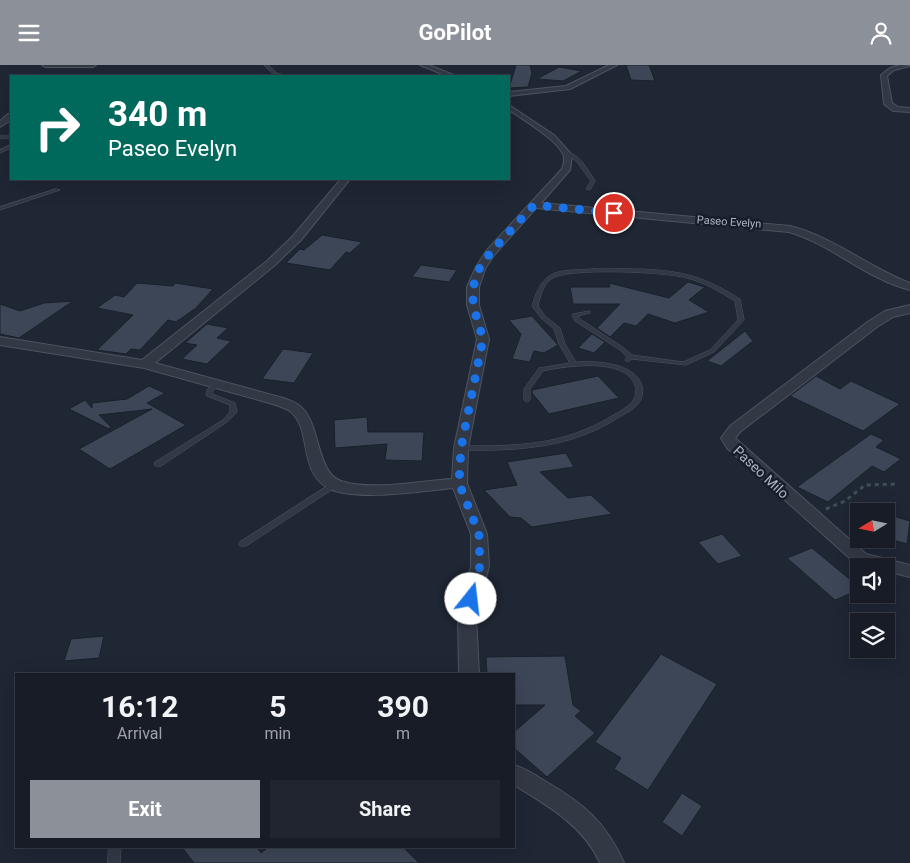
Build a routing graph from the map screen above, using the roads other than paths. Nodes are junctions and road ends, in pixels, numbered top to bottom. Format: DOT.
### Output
graph roads {
  1 [pos="93,65"];
  2 [pos="266,65"];
  3 [pos="440,65"];
  4 [pos="614,65"];
  5 [pos="908,65"];
  6 [pos="426,66"];
  7 [pos="44,67"];
  8 [pos="282,75"];
  9 [pos="450,75"];
  10 [pos="510,94"];
  11 [pos="510,108"];
  12 [pos="910,110"];
  13 [pos="10,117"];
  14 [pos="0,125"];
  15 [pos="568,153"];
  16 [pos="345,180"];
  17 [pos="588,189"];
  18 [pos="58,190"];
  19 [pos="534,205"];
  20 [pos="0,209"];
  21 [pos="910,287"];
  22 [pos="910,309"];
  23 [pos="588,312"];
  24 [pos="0,341"];
  25 [pos="630,357"];
  26 [pos="145,364"];
  27 [pos="574,365"];
  28 [pos="622,367"];
  29 [pos="217,384"];
  30 [pos="527,400"];
  31 [pos="461,448"];
  32 [pos="158,464"];
  33 [pos="459,483"];
  34 [pos="335,485"];
  35 [pos="244,544"];
  36 [pos="910,571"];
  37 [pos="469,673"];
  38 [pos="515,774"];
  39 [pos="115,848"];
  40 [pos="114,863"];
  41 [pos="612,863"];
  1 -- 7 [label="street"];
  2 -- 8 [label="lane"];
  3 -- 6 [label="street"];
  4 -- 10 [label="street"];
  5 -- 12 [label="street"];
  6 -- 9 [label="street"];
  11 -- 15 [label="street"];
  13 -- 14 [label="street"];
  15 -- 17 [label="lane"];
  15 -- 19 [label="street"];
  16 -- 26 [label="street"];
  18 -- 20 [label="lane"];
  19 -- 21 [label="street, Paseo Evelyn"];
  19 -- 31 [label="street"];
  22 -- 36 [label="street, Paseo Milo"];
  23 -- 25 [label="lane"];
  24 -- 26 [label="street"];
  25 -- 27 [label="lane"];
  25 -- 28 [label="lane"];
  26 -- 29 [label="street"];
  27 -- 28 [label="lane"];
  27 -- 30 [label="lane"];
  28 -- 31 [label="lane"];
  29 -- 32 [label="lane"];
  29 -- 34 [label="street"];
  31 -- 33 [label="street"];
  33 -- 34 [label="street"];
  33 -- 37 [label="street"];
  34 -- 35 [label="lane"];
  38 -- 41 [label="street"];
  39 -- 40 [label="lane"];
}
